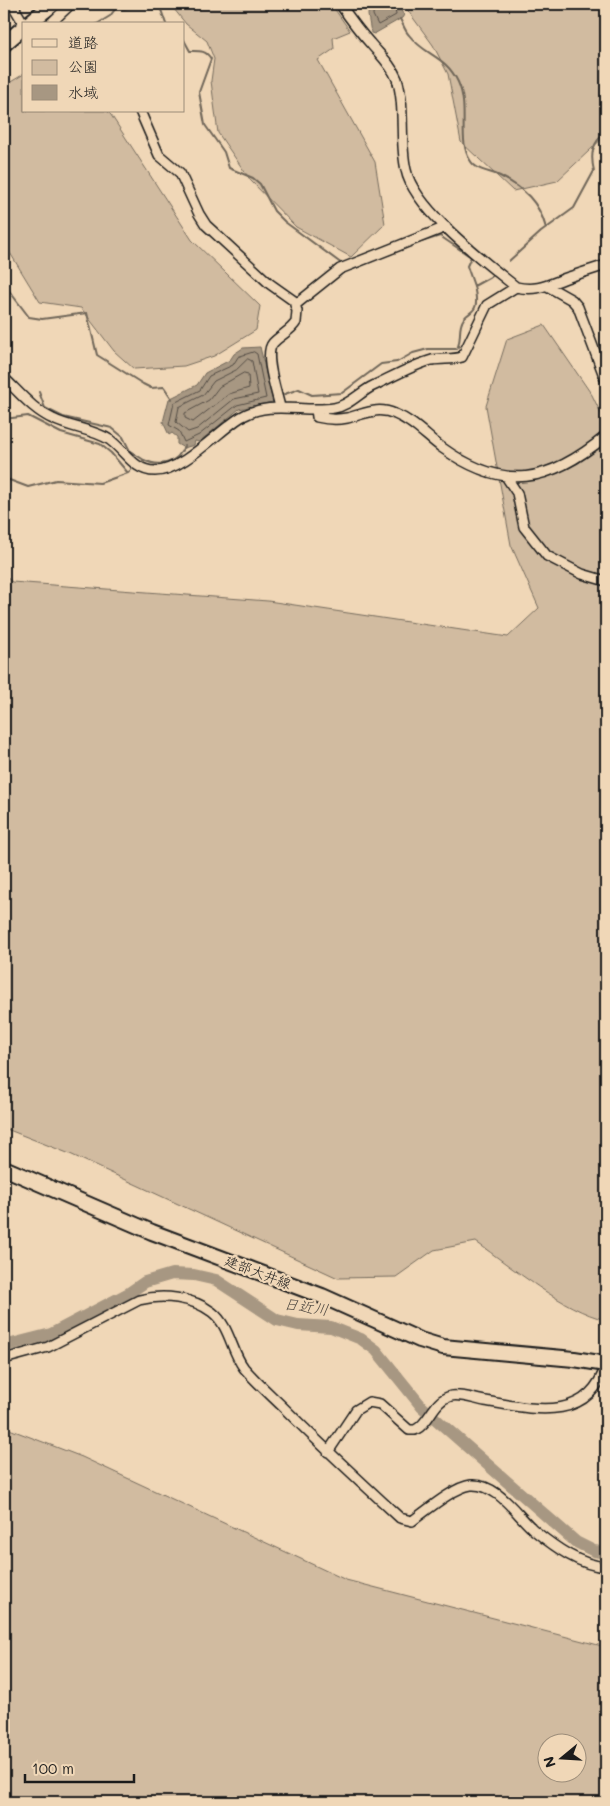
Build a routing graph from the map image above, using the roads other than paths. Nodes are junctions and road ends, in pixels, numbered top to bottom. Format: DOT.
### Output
graph roads {
  1 [pos="16,4"];
  2 [pos="52,4"];
  3 [pos="71,4"];
  4 [pos="340,4"];
  5 [pos="23,22"];
  6 [pos="29,22"];
  7 [pos="52,22"];
  8 [pos="22,28"];
  9 [pos="4,44"];
  10 [pos="140,112"];
  11 [pos="446,227"];
  12 [pos="606,265"];
  13 [pos="516,287"];
  14 [pos="549,287"];
  15 [pos="296,305"];
  16 [pos="4,378"];
  17 [pos="606,381"];
  18 [pos="278,400"];
  19 [pos="316,409"];
  20 [pos="606,436"];
  21 [pos="507,478"];
  22 [pos="606,581"];
  23 [pos="4,1168"];
  24 [pos="4,1359"];
  25 [pos="606,1364"];
  26 [pos="328,1452"];
  27 [pos="606,1566"];
  1 -- 5 [label="street"];
  2 -- 6 [label="main road"];
  3 -- 7 [label="street"];
  4 -- 11 [label="street"];
  8 -- 9 [label="main road"];
  10 -- 15 [label="street"];
  11 -- 13 [label="street"];
  11 -- 15 [label="street"];
  12 -- 14 [label="street"];
  13 -- 14 [label="street"];
  13 -- 19 [label="street"];
  14 -- 17 [label="street"];
  15 -- 18 [label="street"];
  16 -- 18 [label="street"];
  18 -- 19 [label="street"];
  19 -- 21 [label="street"];
  20 -- 21 [label="street"];
  21 -- 22 [label="street"];
  23 -- 25 [label="main road, 建部大井線"];
  24 -- 26 [label="street"];
  25 -- 26 [label="street"];
  26 -- 27 [label="street"];
}
